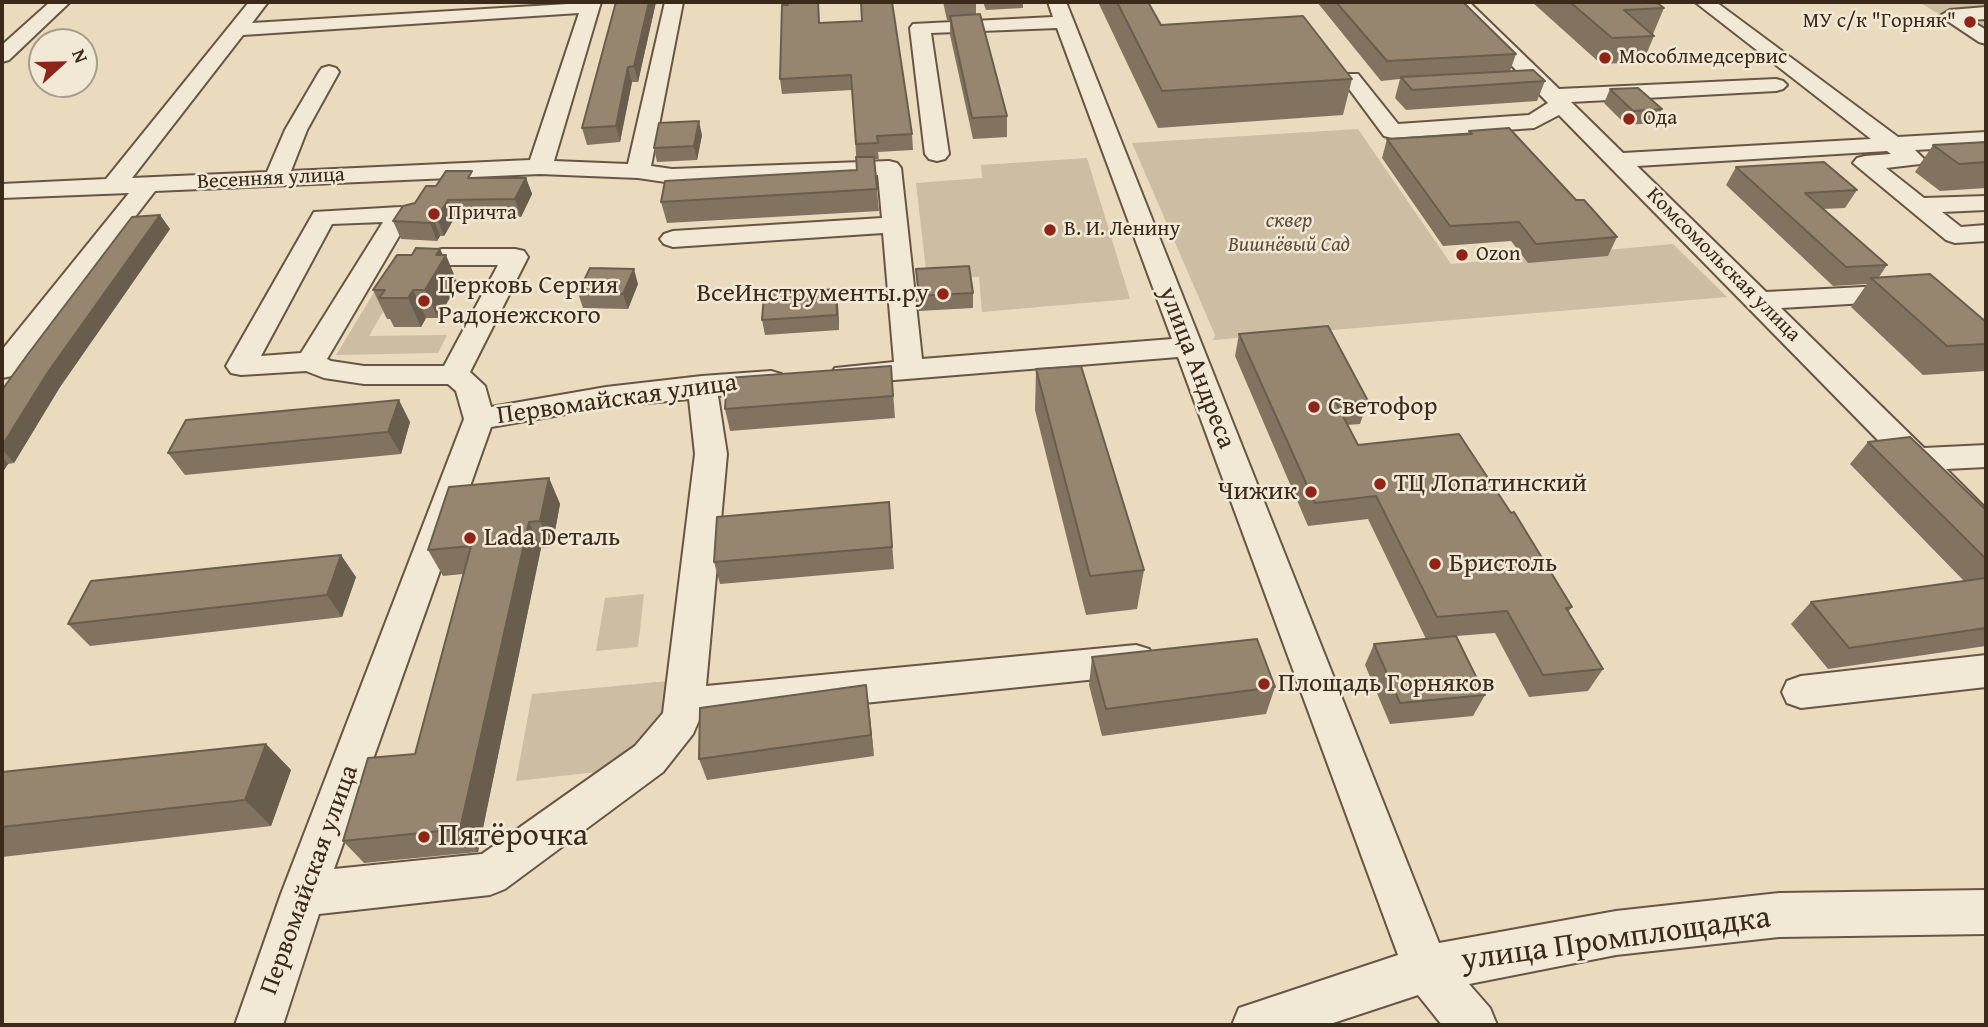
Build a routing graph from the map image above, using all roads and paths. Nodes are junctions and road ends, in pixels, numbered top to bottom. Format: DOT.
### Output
graph roads {
  1 [pos="61,2"];
  2 [pos="259,2"];
  3 [pos="674,2"];
  4 [pos="1459,2"];
  5 [pos="1704,2"];
  6 [pos="591,5"];
  7 [pos="1060,12"];
  8 [pos="1986,13"];
  9 [pos="237,30"];
  10 [pos="1986,38"];
  11 [pos="10,42"];
  12 [pos="2,56"];
  13 [pos="329,72"];
  14 [pos="1776,85"];
  15 [pos="1364,86"];
  16 [pos="1542,90"];
  17 [pos="1986,139"];
  18 [pos="1892,145"];
  19 [pos="937,154"];
  20 [pos="1617,160"];
  21 [pos="540,167"];
  22 [pos="638,170"];
  23 [pos="276,179"];
  24 [pos="148,184"];
  25 [pos="113,186"];
  26 [pos="2,191"];
  27 [pos="411,202"];
  28 [pos="1986,203"];
  29 [pos="1919,206"];
  30 [pos="323,217"];
  31 [pos="894,225"];
  32 [pos="1986,233"];
  33 [pos="673,239"];
  34 [pos="442,257"];
  35 [pos="1884,294"];
  36 [pos="1758,301"];
  37 [pos="1188,347"];
  38 [pos="310,362"];
  39 [pos="2,369"];
  40 [pos="909,370"];
  41 [pos="454,375"];
  42 [pos="702,386"];
  43 [pos="479,419"];
  44 [pos="1986,456"];
  45 [pos="1917,459"];
  46 [pos="1986,529"];
  47 [pos="1168,657"];
  48 [pos="1986,671"];
  49 [pos="1801,692"];
  50 [pos="685,705"];
  51 [pos="303,894"];
  52 [pos="1986,912"];
  53 [pos="1426,969"];
  54 [pos="259,1025"];
  55 [pos="1256,1025"];
  56 [pos="1473,1025"];
  1 -- 11 [label="street"];
  2 -- 9 [label="street"];
  3 -- 22 [label="street"];
  4 -- 16 [label="street, Комсомольская улица"];
  5 -- 18 [label="street"];
  6 -- 9 [label="street"];
  6 -- 21 [label="street"];
  7 -- 19 [label="street"];
  7 -- 37 [label="street, улица Андреса"];
  8 -- 10 [label="street"];
  9 -- 25 [label="street"];
  11 -- 12 [label="street"];
  13 -- 23 [label="street"];
  14 -- 16 [label="street"];
  15 -- 16 [label="street"];
  16 -- 20 [label="street, Комсомольская улица"];
  17 -- 18 [label="street"];
  18 -- 20 [label="street"];
  18 -- 29 [label="street"];
  20 -- 36 [label="street, Комсомольская улица"];
  21 -- 22 [label="street, Весенняя улица"];
  21 -- 23 [label="street, Весенняя улица"];
  22 -- 31 [label="street, Весенняя улица"];
  23 -- 24 [label="street, Весенняя улица"];
  24 -- 25 [label="street, Весенняя улица"];
  24 -- 39 [label="street"];
  25 -- 26 [label="street, Весенняя улица"];
  27 -- 30 [label="street"];
  27 -- 30 [label="street"];
  27 -- 38 [label="street"];
  28 -- 29 [label="street"];
  29 -- 32 [label="street"];
  30 -- 38 [label="street"];
  31 -- 33 [label="street"];
  31 -- 40 [label="street"];
  34 -- 41 [label="street"];
  35 -- 36 [label="street"];
  36 -- 45 [label="street, Комсомольская улица"];
  37 -- 40 [label="street, Первомайская улица"];
  37 -- 53 [label="street, улица Андреса"];
  38 -- 41 [label="lane"];
  40 -- 42 [label="street, Первомайская улица"];
  41 -- 43 [label="lane"];
  42 -- 43 [label="street, Первомайская улица"];
  42 -- 50 [label="street"];
  43 -- 51 [label="street, Первомайская улица"];
  44 -- 45 [label="street"];
  45 -- 46 [label="street, Комсомольская улица"];
  47 -- 50 [label="street"];
  48 -- 49 [label="street"];
  50 -- 51 [label="street"];
  51 -- 54 [label="street, Первомайская улица"];
  52 -- 53 [label="street, улица Промплощадка"];
  53 -- 55 [label="street, улица Промплощадка"];
  53 -- 56 [label="street"];
}
